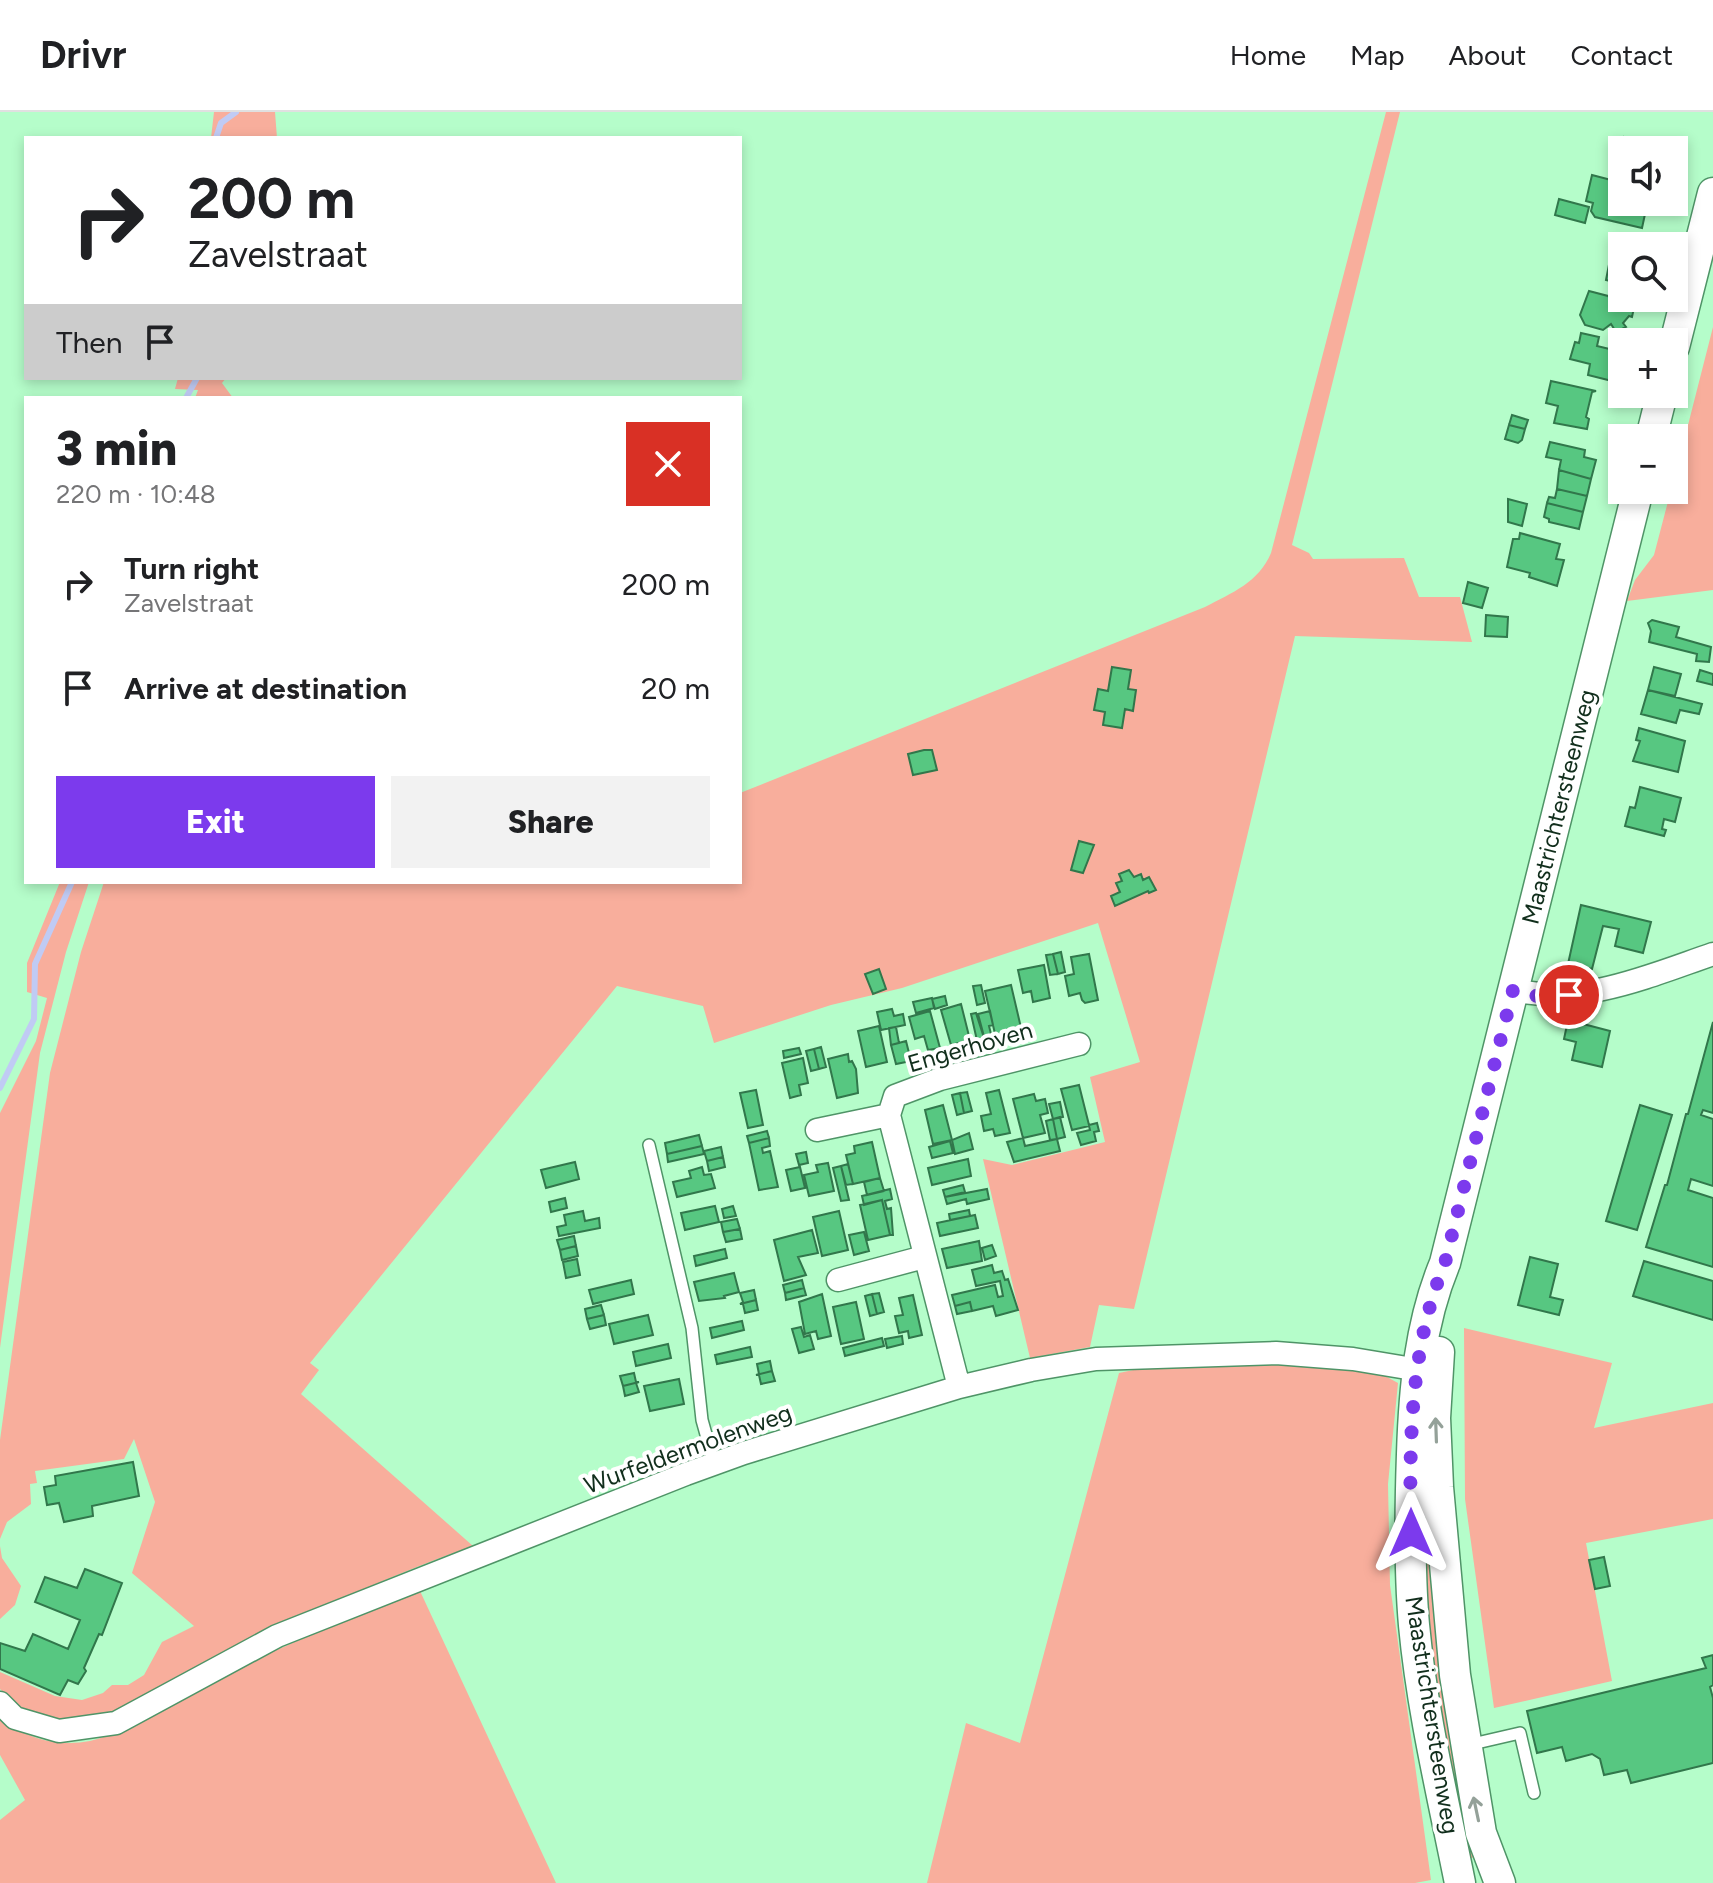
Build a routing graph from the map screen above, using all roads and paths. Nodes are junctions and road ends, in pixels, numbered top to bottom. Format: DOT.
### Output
graph roads {
  1 [pos="1713,193"];
  2 [pos="1679,328"];
  3 [pos="1634,504"];
  4 [pos="1713,954"];
  5 [pos="1513,990"];
  6 [pos="1079,1044"];
  7 [pos="889,1115"];
  8 [pos="817,1130"];
  9 [pos="649,1145"];
  10 [pos="924,1257"];
  11 [pos="838,1280"];
  12 [pos="1427,1371"];
  13 [pos="959,1387"];
  14 [pos="714,1463"];
  15 [pos="1424,1504"];
  16 [pos="0,1703"];
  17 [pos="1465,1746"];
  18 [pos="1534,1793"];
  19 [pos="1460,1883"];
  20 [pos="1500,1883"];
  1 -- 2 [label="main road"];
  3 -- 5 [label="main road, Maastrichtersteenweg"];
  4 -- 5 [label="street"];
  5 -- 12 [label="main road, Maastrichtersteenweg"];
  6 -- 7 [label="street, Engerhoven"];
  7 -- 8 [label="street"];
  7 -- 10 [label="street"];
  9 -- 14 [label="lane"];
  10 -- 11 [label="street"];
  10 -- 13 [label="street"];
  12 -- 13 [label="street, Wurfeldermolenweg"];
  12 -- 15 [label="main road, Maastrichtersteenweg"];
  13 -- 14 [label="street, Wurfeldermolenweg"];
  14 -- 16 [label="street, Wurfeldermolenweg"];
  15 -- 17 [label="main road, Maastrichtersteenweg"];
  15 -- 19 [label="main road, Maastrichtersteenweg"];
  17 -- 18 [label="lane"];
  20 -- 17 [label="main road, Maastrichtersteenweg, one-way"];
}
